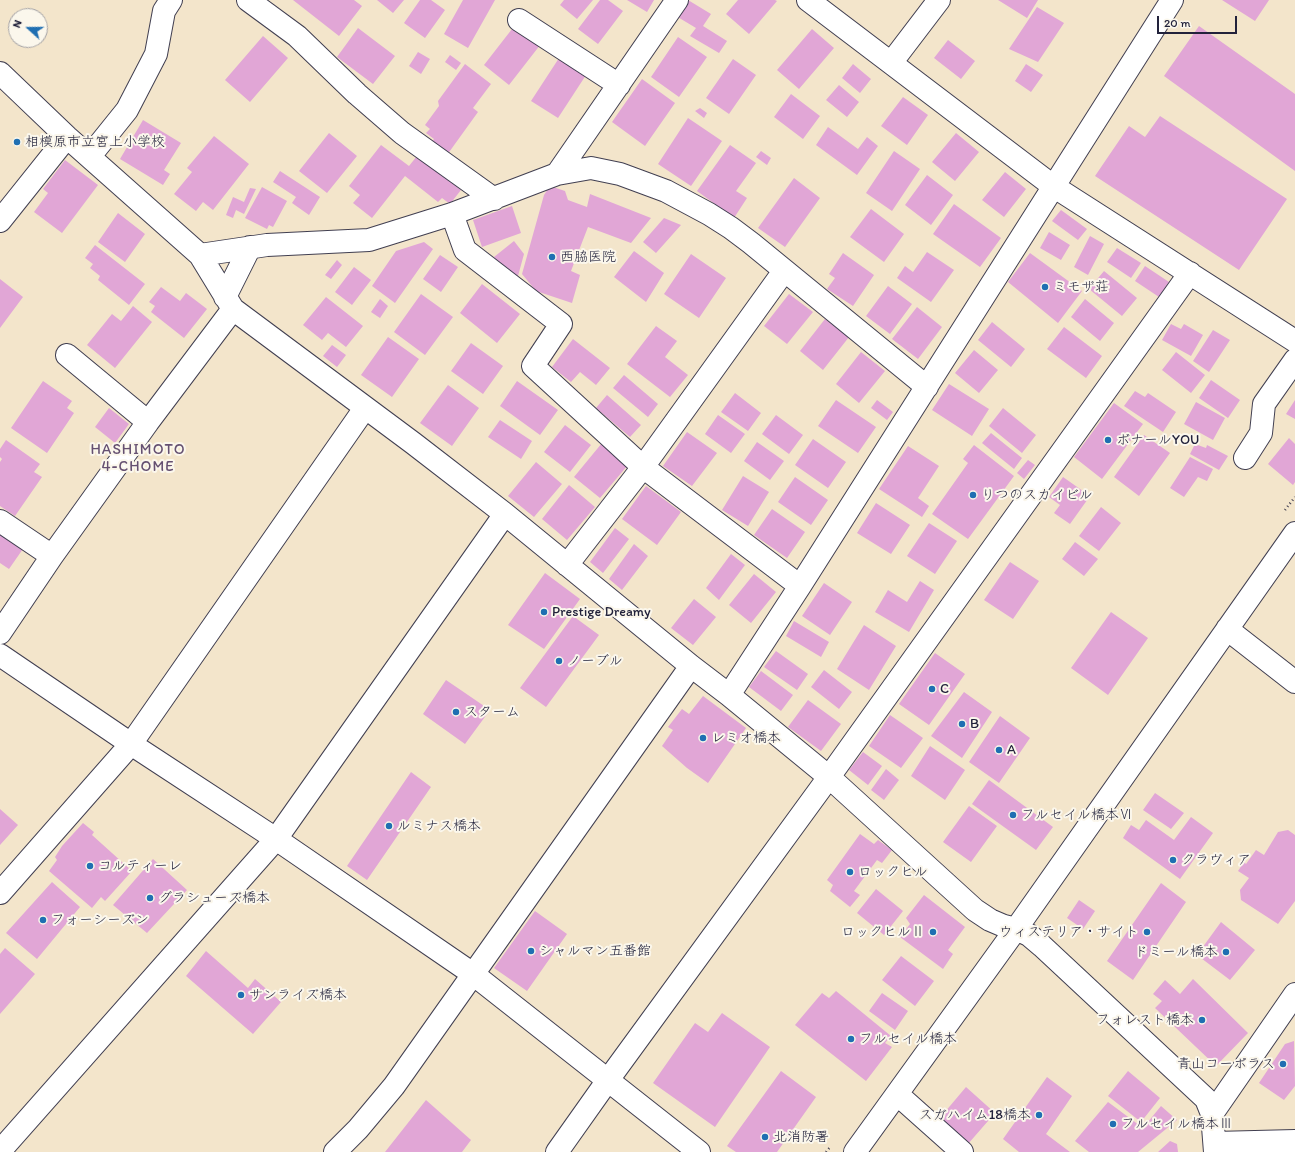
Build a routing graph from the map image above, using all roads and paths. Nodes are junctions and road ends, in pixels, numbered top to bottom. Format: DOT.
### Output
graph roads {
  1 [pos="171,0"];
  2 [pos="248,0"];
  3 [pos="677,0"];
  4 [pos="808,0"];
  5 [pos="939,0"];
  6 [pos="1172,0"];
  7 [pos="519,20"];
  8 [pos="891,63"];
  9 [pos="0,73"];
  10 [pos="619,85"];
  11 [pos="67,137"];
  12 [pos="90,156"];
  13 [pos="557,174"];
  14 [pos="1053,186"];
  15 [pos="494,199"];
  16 [pos="452,214"];
  17 [pos="0,221"];
  18 [pos="250,247"];
  19 [pos="200,255"];
  20 [pos="784,271"];
  21 [pos="1190,273"];
  22 [pos="229,303"];
  23 [pos="1295,341"];
  24 [pos="67,356"];
  25 [pos="1295,360"];
  26 [pos="926,387"];
  27 [pos="365,408"];
  28 [pos="148,422"];
  29 [pos="1245,458"];
  30 [pos="643,467"];
  31 [pos="505,514"];
  32 [pos="0,521"];
  33 [pos="1295,533"];
  34 [pos="52,556"];
  35 [pos="567,565"];
  36 [pos="800,586"];
  37 [pos="1228,629"];
  38 [pos="0,633"];
  39 [pos="0,655"];
  40 [pos="692,666"];
  41 [pos="1295,682"];
  42 [pos="729,695"];
  43 [pos="132,744"];
  44 [pos="829,777"];
  45 [pos="276,839"];
  46 [pos="0,893"];
  47 [pos="1016,929"];
  48 [pos="473,974"];
  49 [pos="1295,994"];
  50 [pos="608,1080"];
  51 [pos="897,1094"];
  52 [pos="1212,1114"];
  53 [pos="1295,1141"];
  54 [pos="1215,1147"];
  55 [pos="0,1151"];
  56 [pos="335,1152"];
  57 [pos="557,1152"];
  58 [pos="699,1152"];
  59 [pos="855,1152"];
  60 [pos="962,1152"];
  1 -- 12 [label="street"];
  2 -- 15 [label="street"];
  3 -- 10 [label="street"];
  4 -- 8 [label="street"];
  5 -- 8 [label="street"];
  6 -- 14 [label="street"];
  7 -- 10 [label="street"];
  8 -- 14 [label="street"];
  9 -- 11 [label="street"];
  10 -- 13 [label="street"];
  11 -- 12 [label="street"];
  11 -- 17 [label="street"];
  12 -- 19 [label="street"];
  13 -- 15 [label="street"];
  13 -- 20 [label="street"];
  14 -- 21 [label="street"];
  14 -- 26 [label="street"];
  15 -- 16 [label="street"];
  16 -- 18 [label="street"];
  16 -- 30 [label="street"];
  18 -- 19 [label="street"];
  18 -- 22 [label="street"];
  19 -- 22 [label="street"];
  20 -- 26 [label="street"];
  20 -- 30 [label="street"];
  21 -- 23 [label="street"];
  21 -- 44 [label="street"];
  22 -- 27 [label="street"];
  22 -- 28 [label="street"];
  24 -- 28 [label="street"];
  25 -- 29 [label="street"];
  26 -- 36 [label="street"];
  27 -- 31 [label="street"];
  27 -- 43 [label="street"];
  28 -- 34 [label="street"];
  30 -- 35 [label="street"];
  30 -- 36 [label="street"];
  31 -- 35 [label="street"];
  31 -- 45 [label="street"];
  32 -- 34 [label="street"];
  33 -- 37 [label="street"];
  34 -- 38 [label="street"];
  35 -- 40 [label="street"];
  36 -- 42 [label="street"];
  37 -- 41 [label="street"];
  37 -- 47 [label="street"];
  39 -- 43 [label="street"];
  40 -- 42 [label="street"];
  40 -- 48 [label="street"];
  42 -- 44 [label="street"];
  43 -- 45 [label="street"];
  43 -- 46 [label="street"];
  44 -- 47 [label="street"];
  44 -- 50 [label="street"];
  45 -- 48 [label="street"];
  45 -- 55 [label="street"];
  47 -- 51 [label="street"];
  47 -- 52 [label="street"];
  48 -- 50 [label="street"];
  48 -- 56 [label="street"];
  49 -- 52 [label="street"];
  50 -- 57 [label="street"];
  50 -- 58 [label="street"];
  51 -- 59 [label="street"];
  51 -- 60 [label="street"];
  52 -- 54 [label="street"];
  53 -- 54 [label="street"];
}
